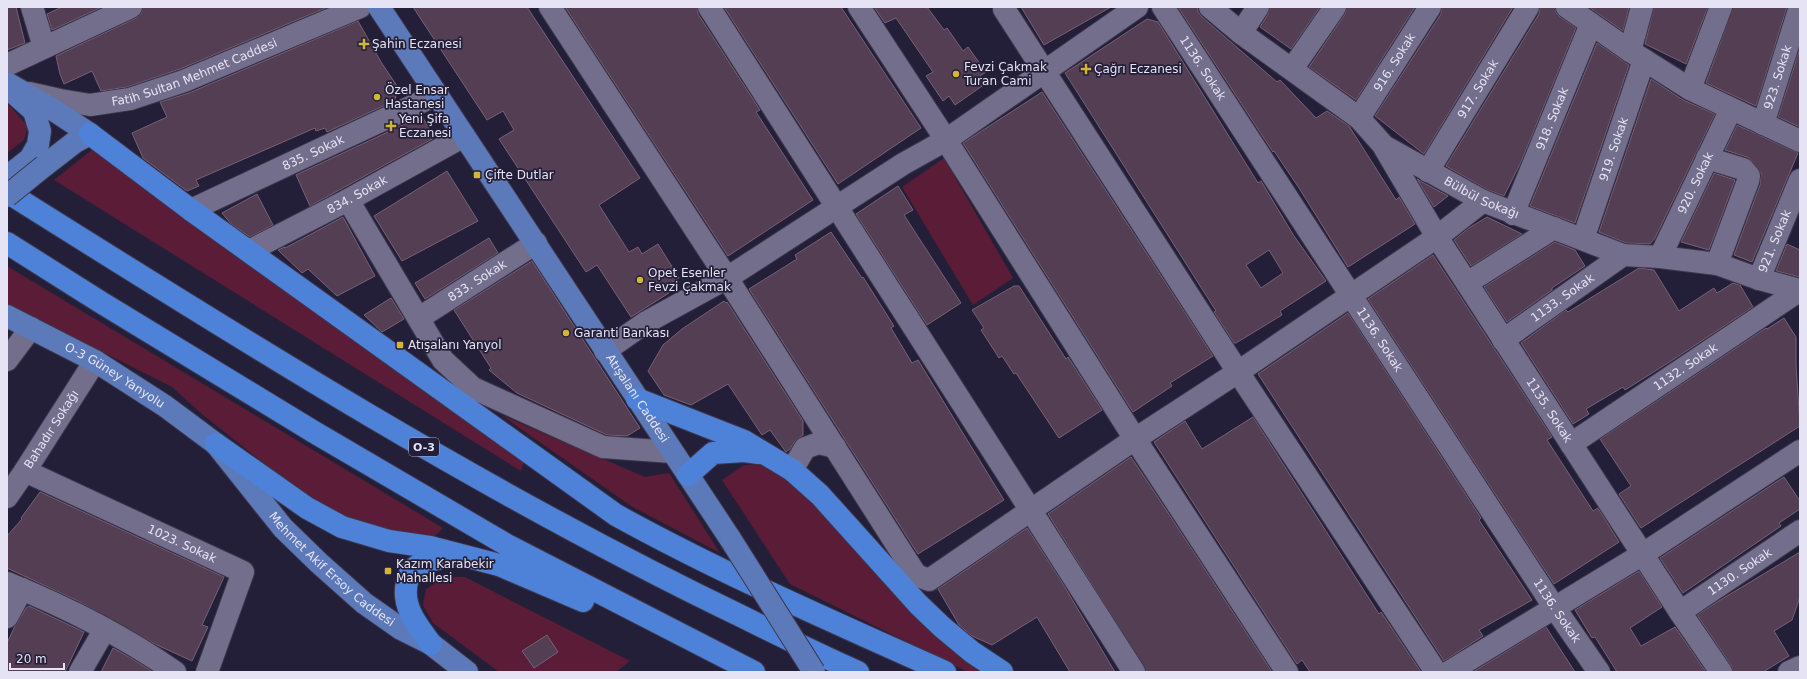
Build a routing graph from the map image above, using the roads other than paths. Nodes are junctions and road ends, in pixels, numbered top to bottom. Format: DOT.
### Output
graph roads {
  1 [pos="32,7"];
  2 [pos="131,7"];
  3 [pos="360,7"];
  4 [pos="378,7"];
  5 [pos="550,7"];
  6 [pos="709,7"];
  7 [pos="859,7"];
  8 [pos="1137,7"];
  9 [pos="1163,7"];
  10 [pos="1210,7"];
  11 [pos="1258,7"];
  12 [pos="1335,7"];
  13 [pos="1430,7"];
  14 [pos="1528,7"];
  15 [pos="1567,7"];
  16 [pos="1642,7"];
  17 [pos="1721,7"];
  18 [pos="1800,7"];
  19 [pos="1004,8"];
  20 [pos="1117,13"];
  21 [pos="1591,24"];
  22 [pos="1241,33"];
  23 [pos="44,47"];
  24 [pos="1637,55"];
  25 [pos="7,65"];
  26 [pos="1292,69"];
  27 [pos="1043,71"];
  28 [pos="12,87"];
  29 [pos="1690,89"];
  30 [pos="436,95"];
  31 [pos="1731,109"];
  32 [pos="1359,118"];
  33 [pos="1763,124"];
  34 [pos="90,134"];
  35 [pos="464,136"];
  36 [pos="946,140"];
  37 [pos="1800,141"];
  38 [pos="1384,146"];
  39 [pos="1707,158"];
  40 [pos="37,163"];
  41 [pos="1428,171"];
  42 [pos="7,178"];
  43 [pos="1800,180"];
  44 [pos="7,192"];
  45 [pos="7,196"];
  46 [pos="348,200"];
  47 [pos="1483,201"];
  48 [pos="838,207"];
  49 [pos="191,210"];
  50 [pos="1513,214"];
  51 [pos="1554,228"];
  52 [pos="1437,237"];
  53 [pos="1583,239"];
  54 [pos="7,242"];
  55 [pos="536,243"];
  56 [pos="249,251"];
  57 [pos="1623,255"];
  58 [pos="1660,257"];
  59 [pos="1717,264"];
  60 [pos="727,278"];
  61 [pos="1759,279"];
  62 [pos="1467,283"];
  63 [pos="1800,290"];
  64 [pos="1350,295"];
  65 [pos="7,316"];
  66 [pos="419,318"];
  67 [pos="31,328"];
  68 [pos="1503,340"];
  69 [pos="605,351"];
  70 [pos="7,360"];
  71 [pos="95,361"];
  72 [pos="1238,372"];
  73 [pos="637,399"];
  74 [pos="1135,439"];
  75 [pos="216,444"];
  76 [pos="1571,444"];
  77 [pos="835,447"];
  78 [pos="1800,451"];
  79 [pos="672,452"];
  80 [pos="766,454"];
  81 [pos="792,470"];
  82 [pos="25,471"];
  83 [pos="688,475"];
  84 [pos="7,497"];
  85 [pos="1030,510"];
  86 [pos="1800,531"];
  87 [pos="1643,554"];
  88 [pos="462,555"];
  89 [pos="14,586"];
  90 [pos="1554,607"];
  91 [pos="1680,612"];
  92 [pos="7,617"];
  93 [pos="105,630"];
  94 [pos="431,644"];
  95 [pos="705,648"];
  96 [pos="1800,666"];
  97 [pos="80,672"];
  98 [pos="175,672"];
  99 [pos="207,672"];
  100 [pos="467,672"];
  101 [pos="754,672"];
  102 [pos="814,672"];
  103 [pos="858,672"];
  104 [pos="945,672"];
  105 [pos="1002,672"];
  106 [pos="1134,672"];
  107 [pos="1287,672"];
  108 [pos="1436,672"];
  109 [pos="1449,672"];
  110 [pos="1599,672"];
  111 [pos="1721,672"];
  112 [pos="1789,672"];
  1 -- 23 [label="street"];
  2 -- 23 [label="street"];
  3 -- 28 [label="street, Fatih Sultan Mehmet Caddesi"];
  4 -- 30 [label="main road, Atışalanı Caddesi"];
  5 -- 60 [label="street"];
  6 -- 48 [label="street"];
  7 -- 36 [label="street"];
  8 -- 20 [label="street"];
  9 -- 64 [label="street, 1136. Sokak"];
  10 -- 22 [label="street, Bülbül Sokağı"];
  11 -- 22 [label="street"];
  12 -- 26 [label="street"];
  13 -- 32 [label="street, 916. Sokak"];
  14 -- 41 [label="street, 917. Sokak"];
  15 -- 21 [label="street"];
  16 -- 24 [label="street, 919. Sokak"];
  17 -- 29 [label="street"];
  18 -- 33 [label="street, 923. Sokak"];
  19 -- 27 [label="street"];
  20 -- 27 [label="street"];
  21 -- 24 [label="street"];
  21 -- 50 [label="street, 918. Sokak"];
  22 -- 26 [label="street, Bülbül Sokağı"];
  23 -- 25 [label="street"];
  24 -- 29 [label="street"];
  24 -- 53 [label="street, 919. Sokak"];
  26 -- 32 [label="street, Bülbül Sokağı"];
  27 -- 36 [label="street"];
  27 -- 72 [label="street"];
  28 -- 34 [label="main road"];
  28 -- 40 [label="main road"];
  29 -- 31 [label="street"];
  30 -- 35 [label="main road, Atışalanı Caddesi"];
  30 -- 49 [label="street, 835. Sokak"];
  31 -- 33 [label="street"];
  31 -- 39 [label="street, 920. Sokak"];
  32 -- 38 [label="street, Bülbül Sokağı"];
  33 -- 37 [label="street"];
  34 -- 40 [label="main road"];
  34 -- 49 [label="highway"];
  35 -- 46 [label="street, 834. Sokak"];
  35 -- 55 [label="main road, Atışalanı Caddesi"];
  36 -- 48 [label="street"];
  36 -- 74 [label="street"];
  38 -- 41 [label="street, Bülbül Sokağı"];
  38 -- 52 [label="street, 1135. Sokak"];
  39 -- 58 [label="street, 920. Sokak"];
  39 -- 59 [label="street"];
  40 -- 42 [label="main road"];
  40 -- 45 [label="main road, bridge"];
  41 -- 47 [label="street, Bülbül Sokağı"];
  43 -- 61 [label="street, 921. Sokak"];
  44 -- 103 [label="highway, O-3"];
  46 -- 56 [label="street, 834. Sokak"];
  46 -- 66 [label="street"];
  47 -- 50 [label="street, Bülbül Sokağı"];
  47 -- 52 [label="street"];
  48 -- 60 [label="street"];
  48 -- 85 [label="street"];
  49 -- 56 [label="highway"];
  50 -- 51 [label="street, Bülbül Sokağı"];
  51 -- 53 [label="street, Bülbül Sokağı"];
  51 -- 62 [label="street"];
  52 -- 62 [label="street, 1135. Sokak"];
  52 -- 64 [label="street"];
  53 -- 57 [label="street, Bülbül Sokağı"];
  54 -- 95 [label="highway"];
  55 -- 66 [label="street, 833. Sokak"];
  55 -- 69 [label="main road, Atışalanı Caddesi"];
  56 -- 104 [label="highway"];
  57 -- 58 [label="street, Bülbül Sokağı"];
  57 -- 68 [label="street, 1133. Sokak"];
  58 -- 59 [label="street, Bülbül Sokağı"];
  59 -- 61 [label="street, Bülbül Sokağı"];
  60 -- 69 [label="street"];
  60 -- 77 [label="street"];
  61 -- 63 [label="street, Bülbül Sokağı"];
  62 -- 68 [label="street, 1135. Sokak"];
  63 -- 76 [label="street, 1132. Sokak"];
  64 -- 72 [label="street"];
  64 -- 90 [label="street, 1136. Sokak"];
  65 -- 67 [label="main road, O-3 Güney Yanyolu"];
  66 -- 79 [label="street"];
  67 -- 70 [label="street"];
  67 -- 71 [label="main road, O-3 Güney Yanyolu"];
  68 -- 76 [label="street, 1135. Sokak"];
  69 -- 73 [label="main road, Atışalanı Caddesi"];
  71 -- 75 [label="main road, O-3 Güney Yanyolu"];
  71 -- 82 [label="street, Bahadır Sokağı"];
  72 -- 74 [label="street"];
  72 -- 108 [label="street"];
  73 -- 79 [label="main road, Atışalanı Caddesi"];
  73 -- 80 [label="highway"];
  74 -- 85 [label="street"];
  74 -- 107 [label="street"];
  75 -- 88 [label="highway"];
  75 -- 94 [label="main road, Mehmet Akif Ersoy Caddesi"];
  76 -- 87 [label="street, 1135. Sokak"];
  77 -- 81 [label="street"];
  77 -- 85 [label="street"];
  78 -- 87 [label="street"];
  79 -- 83 [label="main road, Atışalanı Caddesi"];
  80 -- 81 [label="highway"];
  80 -- 83 [label="highway"];
  81 -- 105 [label="highway"];
  82 -- 84 [label="street, Bahadır Sokağı"];
  82 -- 99 [label="street, 1023. Sokak"];
  83 -- 102 [label="main road, Atışalanı Caddesi, bridge"];
  85 -- 106 [label="street"];
  86 -- 91 [label="street, 1130. Sokak"];
  87 -- 90 [label="street"];
  87 -- 91 [label="street, 1135. Sokak"];
  88 -- 94 [label="highway"];
  88 -- 95 [label="highway"];
  89 -- 92 [label="street"];
  89 -- 93 [label="street"];
  90 -- 109 [label="street"];
  90 -- 110 [label="street, 1136. Sokak"];
  91 -- 111 [label="street, 1135. Sokak"];
  93 -- 97 [label="street"];
  93 -- 98 [label="street"];
  94 -- 100 [label="main road, Mehmet Akif Ersoy Caddesi"];
  95 -- 101 [label="highway"];
  96 -- 112 [label="street"];
}
